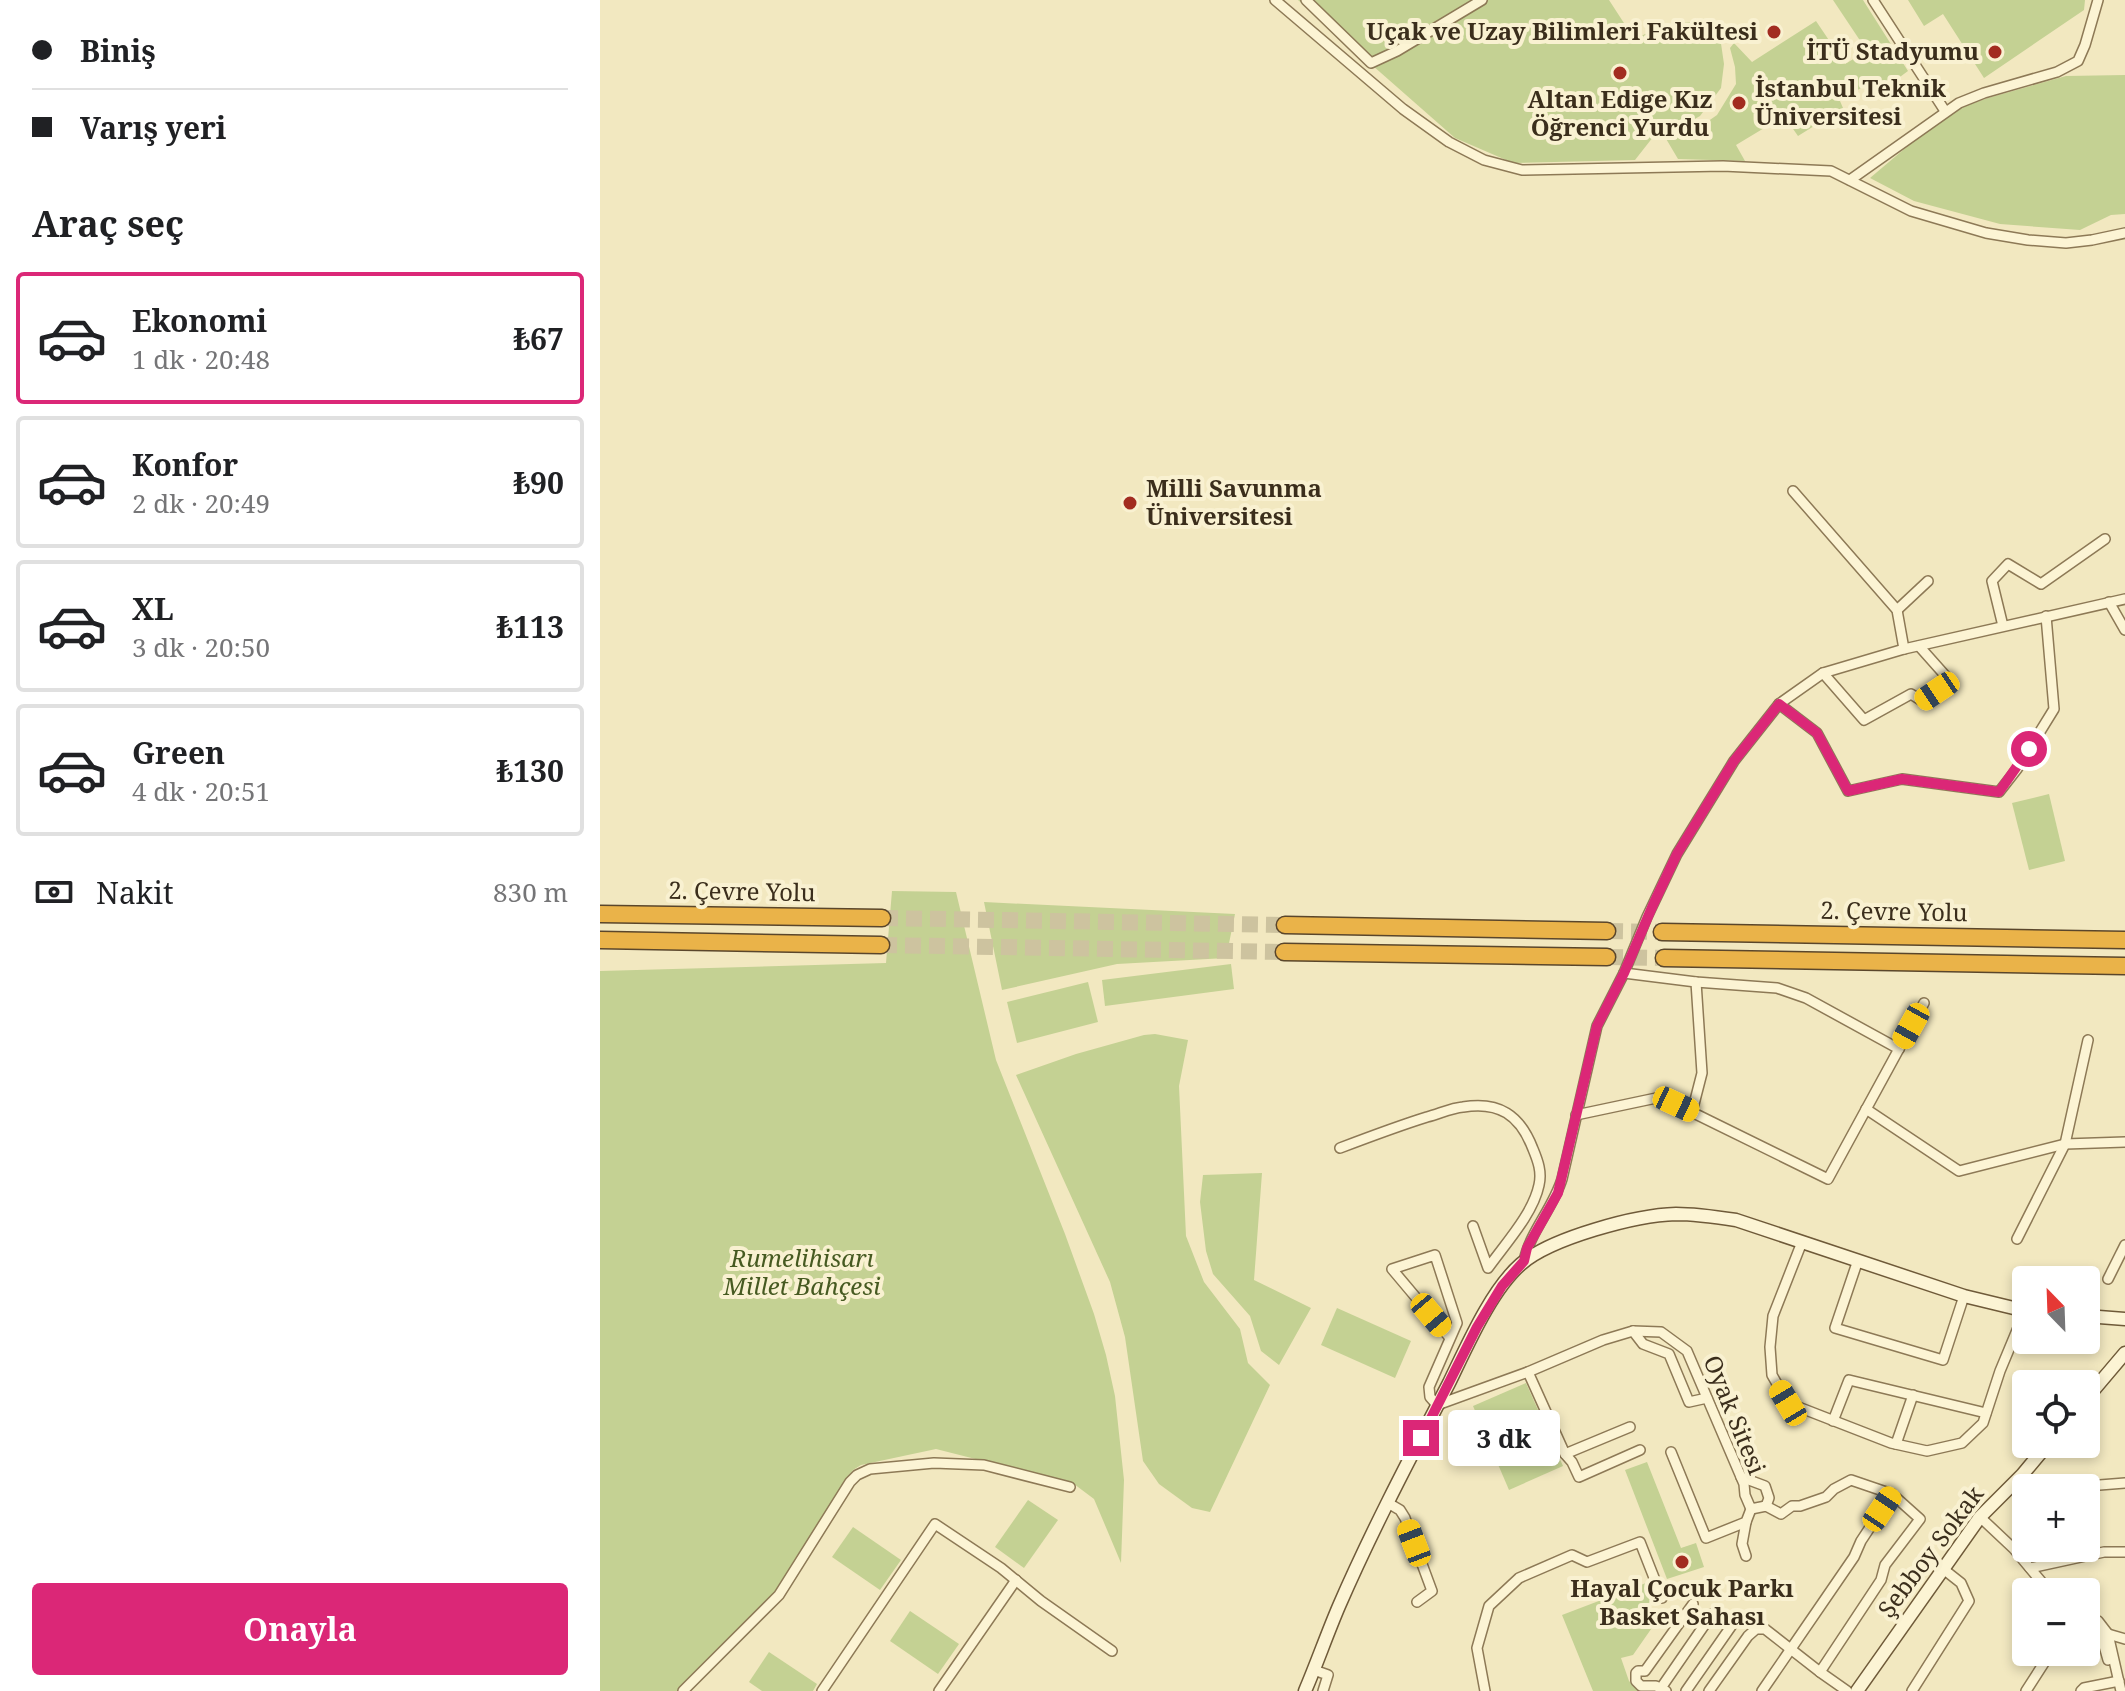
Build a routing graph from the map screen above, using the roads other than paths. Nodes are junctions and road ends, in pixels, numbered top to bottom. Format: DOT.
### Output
graph roads {
  1 [pos="1275,0"];
  2 [pos="1306,0"];
  3 [pos="1482,0"];
  4 [pos="1873,0"];
  5 [pos="2098,0"];
  6 [pos="1945,111"];
  7 [pos="1850,180"];
  8 [pos="2125,233"];
  9 [pos="1793,491"];
  10 [pos="2105,539"];
  11 [pos="1928,581"];
  12 [pos="2125,599"];
  13 [pos="2109,602"];
  14 [pos="1897,610"];
  15 [pos="2046,616"];
  16 [pos="2003,626"];
  17 [pos="2125,630"];
  18 [pos="1919,646"];
  19 [pos="1904,649"];
  20 [pos="1823,673"];
  21 [pos="1779,704"];
  22 [pos="600,914"];
  23 [pos="882,918"];
  24 [pos="1285,925"];
  25 [pos="1607,931"];
  26 [pos="1662,932"];
  27 [pos="600,940"];
  28 [pos="2125,940"];
  29 [pos="881,945"];
  30 [pos="1284,952"];
  31 [pos="1607,957"];
  32 [pos="1664,958"];
  33 [pos="2125,966"];
  34 [pos="1624,973"];
  35 [pos="1696,982"];
  36 [pos="1924,1003"];
  37 [pos="2088,1040"];
  38 [pos="1899,1049"];
  39 [pos="1866,1109"];
  40 [pos="1692,1112"];
  41 [pos="1576,1115"];
  42 [pos="2125,1142"];
  43 [pos="2065,1144"];
  44 [pos="1340,1148"];
  45 [pos="1473,1226"];
  46 [pos="2017,1239"];
  47 [pos="1802,1242"];
  48 [pos="2125,1245"];
  49 [pos="1858,1260"];
  50 [pos="1524,1261"];
  51 [pos="2108,1279"];
  52 [pos="1964,1296"];
  53 [pos="2012,1308"];
  54 [pos="2100,1317"];
  55 [pos="2125,1319"];
  56 [pos="1633,1331"];
  57 [pos="1450,1338"];
  58 [pos="2012,1343"];
  59 [pos="2125,1353"];
  60 [pos="1528,1372"];
  61 [pos="2100,1382"];
  62 [pos="1913,1395"];
  63 [pos="1707,1398"];
  64 [pos="1437,1405"];
  65 [pos="1986,1413"];
  66 [pos="1833,1421"];
  67 [pos="1630,1427"];
  68 [pos="1896,1444"];
  69 [pos="1640,1450"];
  70 [pos="1671,1452"];
  71 [pos="1565,1454"];
  72 [pos="2036,1458"];
  73 [pos="2023,1474"];
  74 [pos="1741,1477"];
  75 [pos="2125,1483"];
  76 [pos="2012,1485"];
  77 [pos="2100,1485"];
  78 [pos="1070,1487"];
  79 [pos="1892,1494"];
  80 [pos="1388,1503"];
  81 [pos="1766,1506"];
  82 [pos="1751,1509"];
  83 [pos="1781,1514"];
  84 [pos="1980,1517"];
  85 [pos="1746,1522"];
  86 [pos="1786,1525"];
  87 [pos="2125,1552"];
  88 [pos="1746,1556"];
  89 [pos="1942,1568"];
  90 [pos="2030,1568"];
  91 [pos="2038,1578"];
  92 [pos="1016,1580"];
  93 [pos="1662,1598"];
  94 [pos="1417,1602"];
  95 [pos="1693,1604"];
  96 [pos="1712,1614"];
  97 [pos="2100,1624"];
  98 [pos="1732,1625"];
  99 [pos="2100,1627"];
  100 [pos="2108,1634"];
  101 [pos="2125,1639"];
  102 [pos="1792,1649"];
  103 [pos="1112,1651"];
  104 [pos="2042,1666"];
  105 [pos="1314,1670"];
  106 [pos="1820,1672"];
  107 [pos="2119,1686"];
  108 [pos="1664,1690"];
  109 [pos="683,1691"];
  110 [pos="822,1691"];
  111 [pos="939,1691"];
  112 [pos="1305,1691"];
  113 [pos="1323,1691"];
  114 [pos="1485,1691"];
  115 [pos="1686,1691"];
  116 [pos="1709,1691"];
  117 [pos="1762,1691"];
  118 [pos="1847,1691"];
  119 [pos="1857,1691"];
  120 [pos="1912,1691"];
  121 [pos="2026,1691"];
  122 [pos="2081,1691"];
  1 -- 7 [label="street"];
  2 -- 3 [label="street"];
  4 -- 6 [label="street"];
  5 -- 6 [label="street"];
  6 -- 7 [label="street"];
  7 -- 8 [label="street"];
  9 -- 14 [label="street"];
  10 -- 16 [label="street"];
  11 -- 14 [label="street"];
  12 -- 13 [label="street"];
  13 -- 15 [label="street"];
  13 -- 17 [label="street"];
  14 -- 19 [label="street"];
  15 -- 16 [label="street"];
  15 -- 21 [label="street"];
  16 -- 18 [label="street"];
  18 -- 19 [label="street"];
  18 -- 20 [label="street"];
  19 -- 20 [label="street"];
  20 -- 21 [label="street"];
  21 -- 34 [label="street"];
  22 -- 23 [label="highway, 2. Çevre Yolu"];
  24 -- 25 [label="highway"];
  26 -- 28 [label="highway, 2. Çevre Yolu"];
  27 -- 29 [label="highway, 2. Çevre Yolu"];
  30 -- 31 [label="highway"];
  32 -- 33 [label="highway, 2. Çevre Yolu"];
  34 -- 35 [label="street"];
  34 -- 41 [label="street"];
  35 -- 38 [label="street"];
  35 -- 40 [label="street"];
  36 -- 38 [label="street"];
  37 -- 43 [label="street"];
  38 -- 39 [label="street"];
  39 -- 40 [label="street"];
  39 -- 43 [label="street"];
  40 -- 41 [label="street"];
  41 -- 50 [label="street"];
  42 -- 43 [label="street"];
  43 -- 46 [label="street"];
  44 -- 45 [label="street"];
  47 -- 49 [label="main road"];
  47 -- 50 [label="main road"];
  47 -- 66 [label="street"];
  48 -- 51 [label="street"];
  49 -- 52 [label="main road"];
  49 -- 52 [label="street"];
  50 -- 64 [label="main road"];
  52 -- 53 [label="main road"];
  54 -- 55 [label="main road"];
  56 -- 60 [label="street"];
  56 -- 63 [label="street, Oyak Sitesi"];
  56 -- 63 [label="street"];
  57 -- 57 [label="street"];
  57 -- 64 [label="street"];
  58 -- 65 [label="street"];
  59 -- 61 [label="main road"];
  60 -- 64 [label="street"];
  60 -- 71 [label="street"];
  62 -- 65 [label="street"];
  62 -- 66 [label="street"];
  62 -- 68 [label="street"];
  63 -- 74 [label="street, Oyak Sitesi"];
  64 -- 80 [label="main road"];
  65 -- 68 [label="street"];
  66 -- 68 [label="street"];
  67 -- 71 [label="street"];
  69 -- 71 [label="street"];
  70 -- 85 [label="street"];
  72 -- 73 [label="main road, Şebboy Sokak"];
  74 -- 81 [label="street"];
  74 -- 82 [label="street, Oyak Sitesi"];
  75 -- 77 [label="street"];
  76 -- 84 [label="main road, Şebboy Sokak"];
  78 -- 109 [label="street"];
  79 -- 83 [label="street"];
  79 -- 102 [label="street"];
  79 -- 106 [label="street"];
  80 -- 94 [label="street"];
  80 -- 105 [label="main road"];
  81 -- 82 [label="street, Oyak Sitesi"];
  81 -- 83 [label="street, Oyak Sitesi"];
  82 -- 85 [label="street"];
  83 -- 86 [label="street"];
  84 -- 89 [label="main road, Şebboy Sokak"];
  84 -- 90 [label="street"];
  85 -- 88 [label="street"];
  87 -- 90 [label="street"];
  89 -- 119 [label="main road, Şebboy Sokak"];
  89 -- 120 [label="street"];
  90 -- 91 [label="street"];
  92 -- 103 [label="street"];
  92 -- 110 [label="street"];
  92 -- 111 [label="street"];
  93 -- 114 [label="street"];
  95 -- 108 [label="street"];
  96 -- 108 [label="street"];
  97 -- 100 [label="street"];
  98 -- 115 [label="street"];
  99 -- 107 [label="street"];
  100 -- 101 [label="street"];
  100 -- 107 [label="street"];
  102 -- 106 [label="street"];
  102 -- 116 [label="street"];
  102 -- 117 [label="street"];
  104 -- 121 [label="street"];
  105 -- 112 [label="main road"];
  105 -- 113 [label="street"];
  106 -- 118 [label="street"];
  107 -- 122 [label="street"];
}
